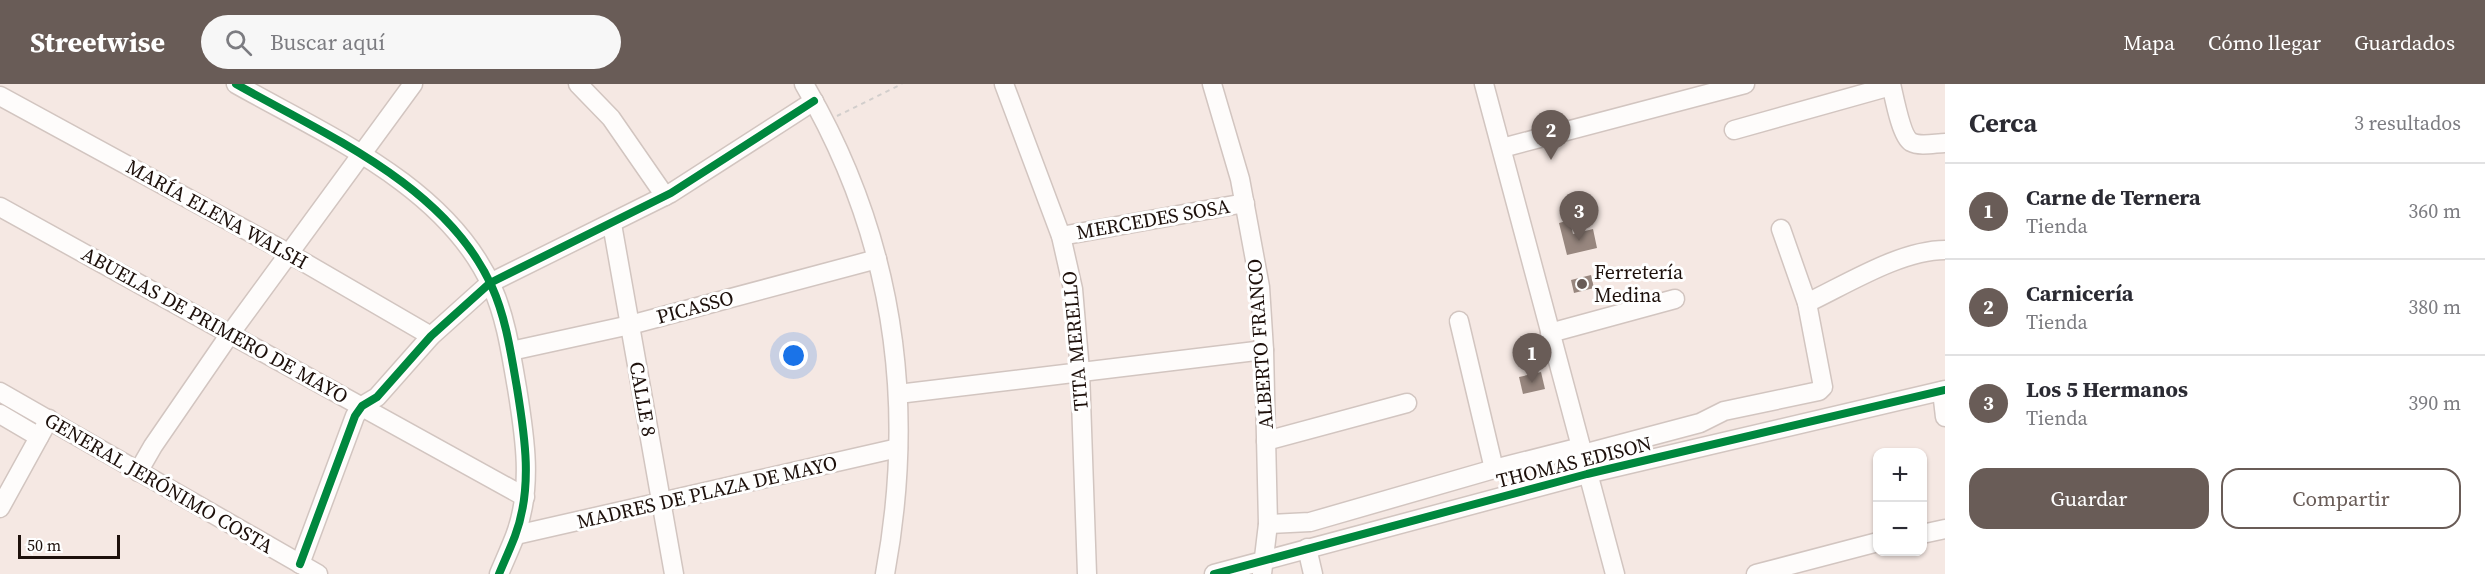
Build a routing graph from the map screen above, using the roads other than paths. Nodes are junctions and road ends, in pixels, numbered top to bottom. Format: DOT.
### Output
graph roads {
  1 [pos="236,84"];
  2 [pos="413,84"];
  3 [pos="578,84"];
  4 [pos="804,84"];
  5 [pos="1004,84"];
  6 [pos="1212,84"];
  7 [pos="1484,84"];
  8 [pos="1745,84"];
  9 [pos="1891,85"];
  10 [pos="0,96"];
  11 [pos="814,101"];
  12 [pos="1734,130"];
  13 [pos="1945,143"];
  14 [pos="1502,148"];
  15 [pos="362,155"];
  16 [pos="665,196"];
  17 [pos="1245,203"];
  18 [pos="0,207"];
  19 [pos="612,224"];
  20 [pos="1781,229"];
  21 [pos="1061,236"];
  22 [pos="1945,250"];
  23 [pos="288,253"];
  24 [pos="877,259"];
  25 [pos="490,283"];
  26 [pos="1675,298"];
  27 [pos="1807,303"];
  28 [pos="1459,321"];
  29 [pos="630,325"];
  30 [pos="1550,333"];
  31 [pos="230,334"];
  32 [pos="431,336"];
  33 [pos="1264,350"];
  34 [pos="511,351"];
  35 [pos="1080,371"];
  36 [pos="1943,390"];
  37 [pos="0,392"];
  38 [pos="898,394"];
  39 [pos="1407,403"];
  40 [pos="362,406"];
  41 [pos="0,414"];
  42 [pos="1945,417"];
  43 [pos="49,419"];
  44 [pos="39,436"];
  45 [pos="1266,441"];
  46 [pos="898,448"];
  47 [pos="1582,451"];
  48 [pos="1494,469"];
  49 [pos="138,472"];
  50 [pos="1587,474"];
  51 [pos="525,497"];
  52 [pos="661,503"];
  53 [pos="0,508"];
  54 [pos="1268,524"];
  55 [pos="1945,529"];
  56 [pos="1927,533"];
  57 [pos="516,535"];
  58 [pos="1873,543"];
  59 [pos="1307,548"];
  60 [pos="300,564"];
  61 [pos="1263,567"];
  62 [pos="318,574"];
  63 [pos="499,574"];
  64 [pos="674,574"];
  65 [pos="885,574"];
  66 [pos="1087,574"];
  67 [pos="1214,574"];
  68 [pos="1313,574"];
  69 [pos="1615,574"];
  70 [pos="1756,574"];
  1 -- 15 [label="street"];
  2 -- 15 [label="street"];
  3 -- 16 [label="street"];
  4 -- 11 [label="street"];
  5 -- 21 [label="street, TITA MERELLO"];
  6 -- 17 [label="street, ALBERTO FRANCO"];
  7 -- 14 [label="street"];
  8 -- 14 [label="street"];
  9 -- 12 [label="street"];
  9 -- 13 [label="street"];
  10 -- 23 [label="street, MARÍA ELENA WALSH"];
  11 -- 16 [label="street"];
  11 -- 24 [label="street"];
  14 -- 30 [label="street"];
  15 -- 23 [label="street"];
  15 -- 25 [label="street"];
  16 -- 19 [label="street"];
  17 -- 21 [label="street, MERCEDES SOSA"];
  17 -- 33 [label="street, ALBERTO FRANCO"];
  18 -- 31 [label="street, ABUELAS DE PRIMERO DE MAYO"];
  19 -- 25 [label="street"];
  19 -- 29 [label="street, CALLE 8"];
  20 -- 27 [label="street"];
  21 -- 35 [label="street, TITA MERELLO"];
  22 -- 27 [label="street"];
  23 -- 31 [label="street"];
  23 -- 32 [label="street, MARÍA ELENA WALSH"];
  24 -- 29 [label="street, PICASSO"];
  24 -- 38 [label="street"];
  25 -- 32 [label="street"];
  25 -- 34 [label="street"];
  26 -- 30 [label="street"];
  27 -- 47 [label="street, THOMAS EDISON"];
  28 -- 48 [label="street"];
  29 -- 34 [label="street, PICASSO"];
  29 -- 52 [label="street, CALLE 8"];
  30 -- 47 [label="street"];
  31 -- 40 [label="street, ABUELAS DE PRIMERO DE MAYO"];
  31 -- 49 [label="street"];
  32 -- 40 [label="street"];
  33 -- 35 [label="street"];
  33 -- 45 [label="street, ALBERTO FRANCO"];
  34 -- 51 [label="street"];
  35 -- 38 [label="street"];
  35 -- 66 [label="street, TITA MERELLO"];
  36 -- 42 [label="street"];
  36 -- 50 [label="street, THOMAS EDISON"];
  37 -- 43 [label="street, GENERAL JERÓNIMO COSTA"];
  38 -- 46 [label="street"];
  39 -- 45 [label="street"];
  40 -- 51 [label="street, ABUELAS DE PRIMERO DE MAYO"];
  40 -- 60 [label="street"];
  41 -- 44 [label="street"];
  43 -- 44 [label="street"];
  43 -- 49 [label="street, GENERAL JERÓNIMO COSTA"];
  44 -- 53 [label="street"];
  45 -- 54 [label="street, ALBERTO FRANCO"];
  46 -- 52 [label="street, MADRES DE PLAZA DE MAYO"];
  46 -- 65 [label="street"];
  47 -- 48 [label="street, THOMAS EDISON"];
  47 -- 50 [label="street"];
  48 -- 54 [label="street, THOMAS EDISON"];
  49 -- 60 [label="street, GENERAL JERÓNIMO COSTA"];
  50 -- 59 [label="street, THOMAS EDISON"];
  50 -- 69 [label="street"];
  51 -- 57 [label="street"];
  52 -- 57 [label="street, MADRES DE PLAZA DE MAYO"];
  52 -- 64 [label="street, CALLE 8"];
  54 -- 61 [label="street, ALBERTO FRANCO"];
  55 -- 56 [label="street"];
  57 -- 63 [label="street"];
  58 -- 70 [label="street"];
  59 -- 61 [label="street, THOMAS EDISON"];
  59 -- 68 [label="street"];
  60 -- 62 [label="street, GENERAL JERÓNIMO COSTA"];
  61 -- 67 [label="street, THOMAS EDISON"];
}
